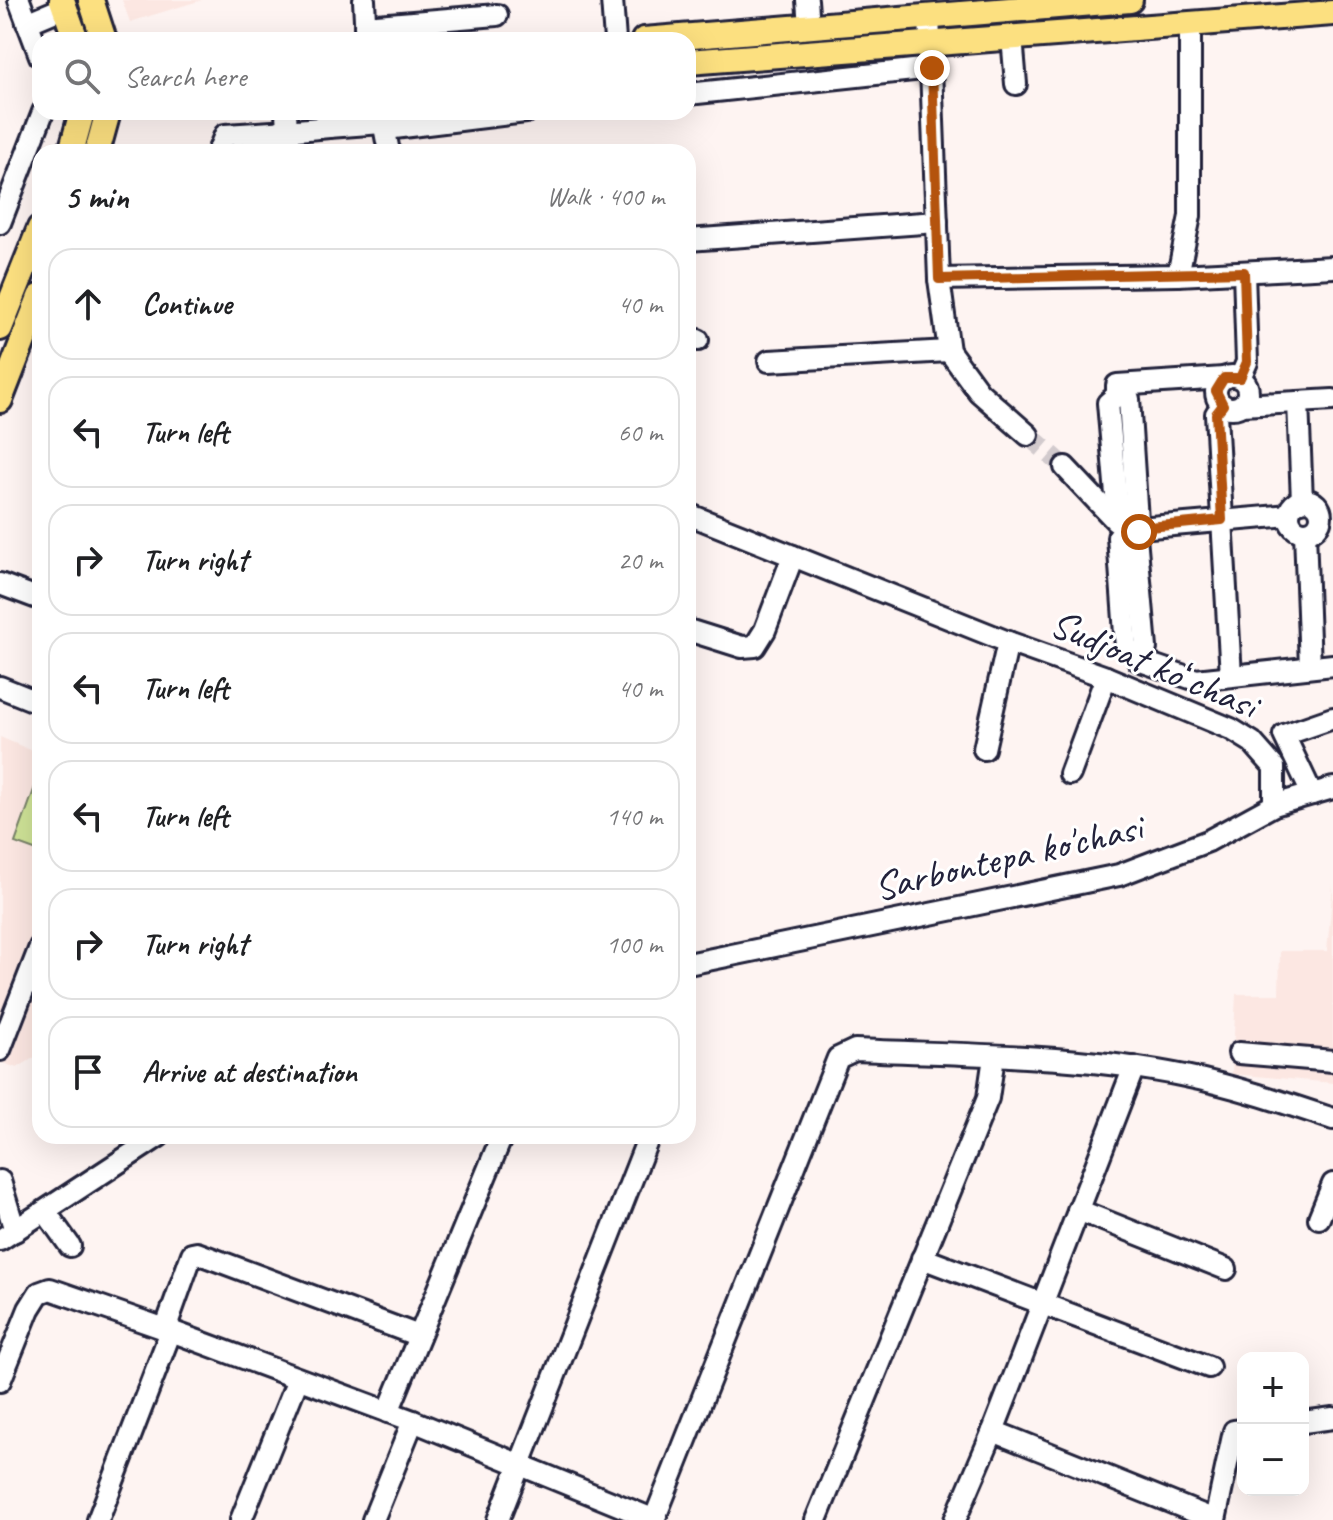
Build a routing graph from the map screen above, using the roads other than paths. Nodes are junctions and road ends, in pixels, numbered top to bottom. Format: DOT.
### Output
graph roads {
  1 [pos="19,0"];
  2 [pos="91,0"];
  3 [pos="364,0"];
  4 [pos="612,0"];
  5 [pos="807,0"];
  6 [pos="1130,0"];
  7 [pos="64,4"];
  8 [pos="979,6"];
  9 [pos="1333,13"];
  10 [pos="497,15"];
  11 [pos="929,15"];
  12 [pos="27,23"];
  13 [pos="1190,25"];
  14 [pos="809,26"];
  15 [pos="73,32"];
  16 [pos="101,32"];
  17 [pos="366,32"];
  18 [pos="373,32"];
  19 [pos="614,32"];
  20 [pos="32,36"];
  21 [pos="696,36"];
  22 [pos="1012,37"];
  23 [pos="931,42"];
  24 [pos="696,61"];
  25 [pos="932,68"];
  26 [pos="1016,84"];
  27 [pos="696,93"];
  28 [pos="40,120"];
  29 [pos="80,120"];
  30 [pos="106,120"];
  31 [pos="329,120"];
  32 [pos="383,121"];
  33 [pos="287,122"];
  34 [pos="73,144"];
  35 [pos="99,144"];
  36 [pos="221,144"];
  37 [pos="387,144"];
  38 [pos="937,222"];
  39 [pos="0,223"];
  40 [pos="696,239"];
  41 [pos="32,248"];
  42 [pos="1333,267"];
  43 [pos="1244,272"];
  44 [pos="1178,275"];
  45 [pos="939,279"];
  46 [pos="32,321"];
  47 [pos="0,328"];
  48 [pos="949,351"];
  49 [pos="769,361"];
  50 [pos="1232,378"];
  51 [pos="0,400"];
  52 [pos="1333,400"];
  53 [pos="1298,402"];
  54 [pos="1232,405"];
  55 [pos="1028,435"];
  56 [pos="1065,467"];
  57 [pos="1296,508"];
  58 [pos="1327,514"];
  59 [pos="696,517"];
  60 [pos="1222,520"];
  61 [pos="1128,527"];
  62 [pos="1305,532"];
  63 [pos="793,556"];
  64 [pos="0,584"];
  65 [pos="32,596"];
  66 [pos="696,633"];
  67 [pos="1008,642"];
  68 [pos="1333,665"];
  69 [pos="1310,667"];
  70 [pos="1231,676"];
  71 [pos="1106,677"];
  72 [pos="0,687"];
  73 [pos="32,700"];
  74 [pos="1333,718"];
  75 [pos="984,749"];
  76 [pos="1070,774"];
  77 [pos="1333,788"];
  78 [pos="1312,794"];
  79 [pos="1274,805"];
  80 [pos="696,962"];
  81 [pos="32,968"];
  82 [pos="0,1050"];
  83 [pos="1239,1053"];
  84 [pos="994,1057"];
  85 [pos="1333,1061"];
  86 [pos="1134,1067"];
  87 [pos="1333,1119"];
  88 [pos="147,1144"];
  89 [pos="499,1144"];
  90 [pos="646,1144"];
  91 [pos="0,1181"];
  92 [pos="1333,1184"];
  93 [pos="1078,1210"];
  94 [pos="45,1211"];
  95 [pos="1319,1218"];
  96 [pos="7,1236"];
  97 [pos="70,1246"];
  98 [pos="922,1258"];
  99 [pos="1226,1269"];
  100 [pos="1040,1304"];
  101 [pos="171,1331"];
  102 [pos="419,1336"];
  103 [pos="1209,1367"];
  104 [pos="298,1379"];
  105 [pos="0,1381"];
  106 [pos="388,1412"];
  107 [pos="1333,1418"];
  108 [pos="413,1421"];
  109 [pos="1309,1421"];
  110 [pos="993,1431"];
  111 [pos="1237,1431"];
  112 [pos="519,1464"];
  113 [pos="98,1520"];
  114 [pos="241,1520"];
  115 [pos="373,1520"];
  116 [pos="498,1520"];
  117 [pos="655,1520"];
  118 [pos="816,1520"];
  119 [pos="955,1520"];
  120 [pos="1215,1520"];
  1 -- 12 [label="street"];
  2 -- 16 [label="main road"];
  3 -- 17 [label="street"];
  4 -- 19 [label="street"];
  5 -- 14 [label="street"];
  6 -- 8 [label="main road"];
  7 -- 12 [label="street"];
  7 -- 15 [label="main road"];
  8 -- 11 [label="main road"];
  9 -- 13 [label="main road"];
  10 -- 18 [label="street"];
  11 -- 14 [label="main road"];
  11 -- 23 [label="street"];
  12 -- 20 [label="street"];
  13 -- 22 [label="main road"];
  13 -- 44 [label="street"];
  14 -- 21 [label="main road"];
  22 -- 23 [label="main road"];
  22 -- 26 [label="street"];
  23 -- 24 [label="main road"];
  23 -- 25 [label="street"];
  25 -- 27 [label="street"];
  25 -- 38 [label="street"];
  28 -- 39 [label="street"];
  29 -- 34 [label="main road"];
  30 -- 35 [label="main road"];
  31 -- 32 [label="street"];
  31 -- 33 [label="street"];
  32 -- 37 [label="street"];
  33 -- 36 [label="street"];
  38 -- 40 [label="street"];
  38 -- 45 [label="street"];
  41 -- 47 [label="main road"];
  42 -- 43 [label="street"];
  43 -- 44 [label="street"];
  43 -- 50 [label="street"];
  44 -- 45 [label="street"];
  45 -- 48 [label="street"];
  46 -- 51 [label="main road"];
  48 -- 49 [label="street"];
  48 -- 55 [label="street"];
  50 -- 54 [label="street"];
  50 -- 61 [label="street"];
  52 -- 53 [label="street"];
  53 -- 54 [label="street"];
  53 -- 57 [label="street"];
  54 -- 60 [label="street"];
  56 -- 61 [label="street"];
  57 -- 58 [label="street"];
  57 -- 60 [label="street"];
  57 -- 62 [label="street"];
  58 -- 62 [label="street"];
  59 -- 63 [label="street, Sudjoat koʻchasi"];
  60 -- 61 [label="street"];
  60 -- 70 [label="street"];
  61 -- 70 [label="street"];
  62 -- 69 [label="street"];
  63 -- 66 [label="street"];
  63 -- 67 [label="street, Sudjoat koʻchasi"];
  64 -- 65 [label="street"];
  67 -- 71 [label="street, Sudjoat koʻchasi"];
  67 -- 75 [label="street"];
  68 -- 69 [label="street"];
  69 -- 70 [label="street"];
  71 -- 76 [label="street"];
  71 -- 79 [label="street, Sudjoat koʻchasi"];
  72 -- 73 [label="street"];
  74 -- 78 [label="street"];
  77 -- 78 [label="street, Sarbontepa ko'chasi"];
  78 -- 79 [label="street, Sarbontepa ko'chasi"];
  79 -- 80 [label="street, Sarbontepa ko'chasi"];
  81 -- 82 [label="street"];
  83 -- 85 [label="street"];
  84 -- 86 [label="street"];
  84 -- 98 [label="street"];
  84 -- 117 [label="street"];
  86 -- 87 [label="street"];
  86 -- 93 [label="street"];
  88 -- 94 [label="street"];
  89 -- 102 [label="street"];
  90 -- 112 [label="street"];
  91 -- 96 [label="street"];
  92 -- 95 [label="street"];
  93 -- 99 [label="street"];
  93 -- 100 [label="street"];
  94 -- 96 [label="street"];
  94 -- 97 [label="street"];
  98 -- 100 [label="street"];
  98 -- 118 [label="street"];
  100 -- 103 [label="street"];
  100 -- 110 [label="street"];
  101 -- 102 [label="street"];
  101 -- 104 [label="street"];
  101 -- 105 [label="street"];
  101 -- 113 [label="street"];
  102 -- 106 [label="street"];
  104 -- 106 [label="street"];
  104 -- 114 [label="street"];
  106 -- 108 [label="street"];
  107 -- 109 [label="street"];
  108 -- 112 [label="street"];
  108 -- 115 [label="street"];
  110 -- 119 [label="street"];
  110 -- 120 [label="street"];
  111 -- 120 [label="street"];
  112 -- 116 [label="street"];
  112 -- 117 [label="street"];
}
